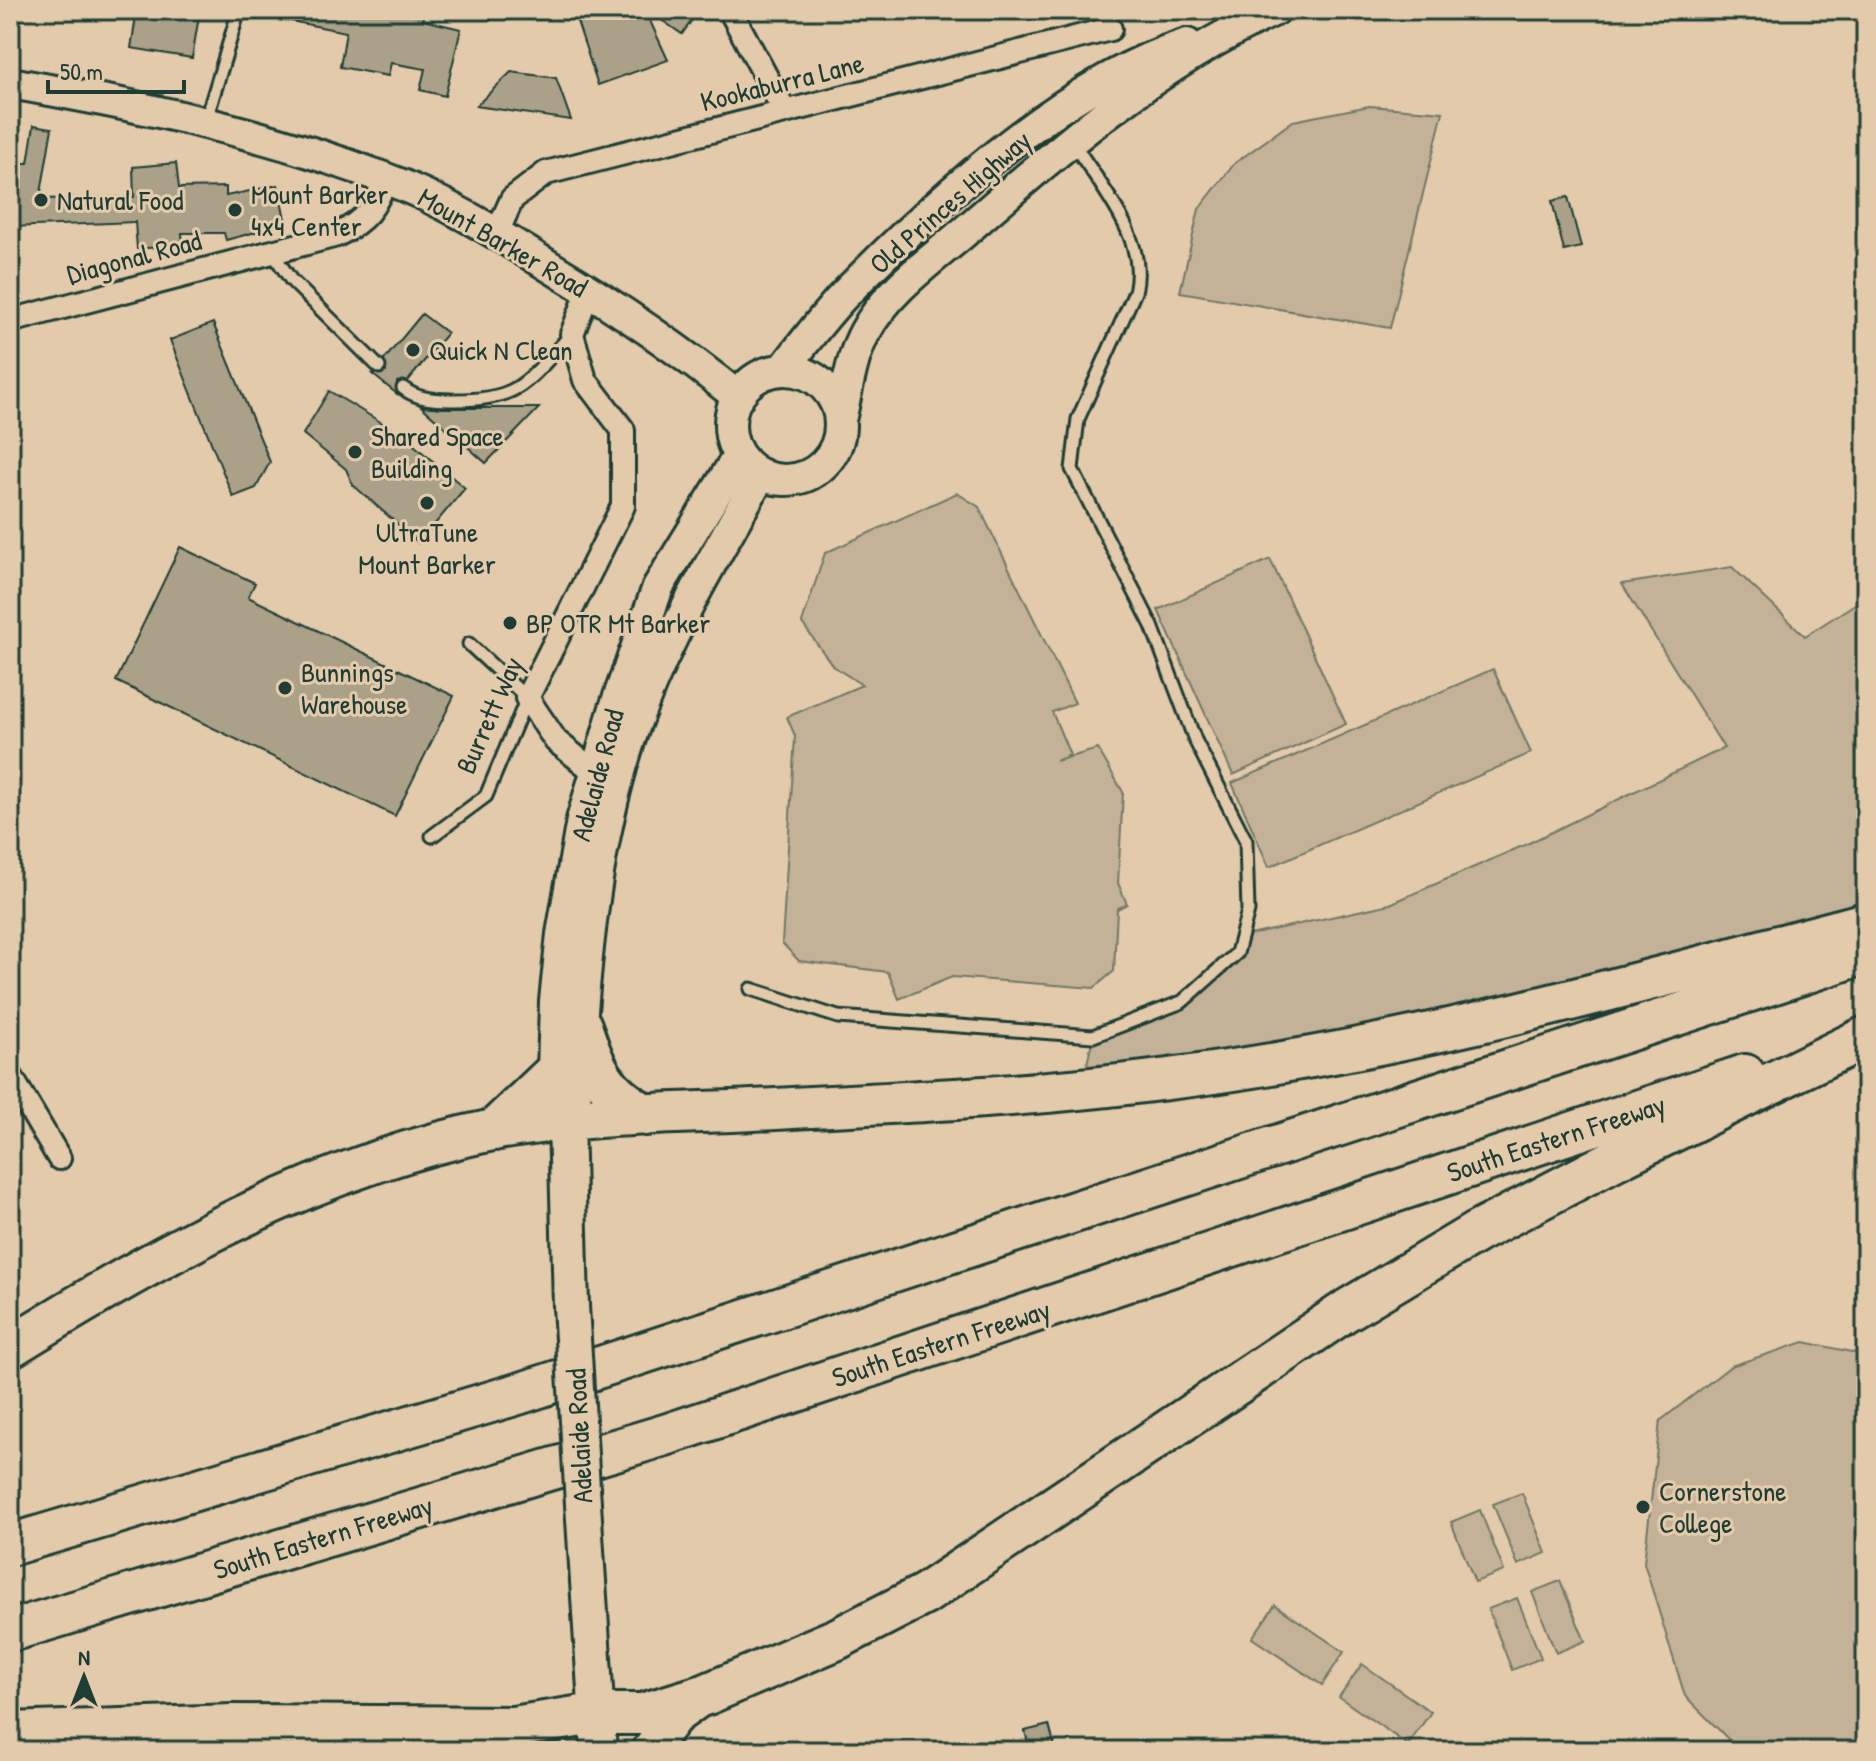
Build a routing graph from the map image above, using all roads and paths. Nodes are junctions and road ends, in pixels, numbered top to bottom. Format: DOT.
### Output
graph roads {
  1 [pos="239,10"];
  2 [pos="730,10"];
  3 [pos="1275,10"];
  4 [pos="1110,29"];
  5 [pos="1231,30"];
  6 [pos="10,83"];
  7 [pos="785,112"];
  8 [pos="206,120"];
  9 [pos="1071,139"];
  10 [pos="386,178"];
  11 [pos="497,233"];
  12 [pos="272,251"];
  13 [pos="589,290"];
  14 [pos="10,321"];
  15 [pos="572,334"];
  16 [pos="379,367"];
  17 [pos="783,370"];
  18 [pos="403,388"];
  19 [pos="738,397"];
  20 [pos="840,420"];
  21 [pos="750,465"];
  22 [pos="469,644"];
  23 [pos="527,698"];
  24 [pos="596,773"];
  25 [pos="432,836"];
  26 [pos="1866,923"];
  27 [pos="1866,953"];
  28 [pos="751,989"];
  29 [pos="581,1026"];
  30 [pos="1866,1036"];
  31 [pos="553,1074"];
  32 [pos="10,1075"];
  33 [pos="646,1115"];
  34 [pos="566,1121"];
  35 [pos="494,1130"];
  36 [pos="59,1158"];
  37 [pos="10,1347"];
  38 [pos="10,1545"];
  39 [pos="10,1631"];
  40 [pos="707,1694"];
  41 [pos="513,1727"];
  42 [pos="597,1732"];
  43 [pos="10,1733"];
  44 [pos="573,1751"];
  45 [pos="649,1751"];
  1 -- 8 [label="lane"];
  2 -- 7 [label="street"];
  3 -- 5 [label="main road, Old Princes Highway"];
  4 -- 7 [label="street, Kookaburra Lane"];
  5 -- 9 [label="main road, Old Princes Highway"];
  5 -- 17 [label="main road, Old Princes Highway"];
  6 -- 8 [label="main road, Mount Barker Road"];
  7 -- 11 [label="street, Kookaburra Lane"];
  8 -- 10 [label="main road, Mount Barker Road"];
  9 -- 20 [label="main road, Old Princes Highway"];
  9 -- 28 [label="lane"];
  10 -- 11 [label="main road, Mount Barker Road"];
  10 -- 12 [label="street, Diagonal Road"];
  11 -- 13 [label="main road, Mount Barker Road"];
  12 -- 14 [label="street, Diagonal Road"];
  12 -- 16 [label="lane"];
  13 -- 15 [label="street"];
  13 -- 19 [label="main road, Mount Barker Road"];
  15 -- 18 [label="lane"];
  15 -- 23 [label="street, Burrett Way"];
  17 -- 19 [label="main road"];
  17 -- 20 [label="main road"];
  19 -- 21 [label="main road"];
  20 -- 21 [label="main road"];
  21 -- 24 [label="main road, Adelaide Road"];
  21 -- 29 [label="main road, Adelaide Road"];
  22 -- 23 [label="lane"];
  23 -- 24 [label="street"];
  23 -- 25 [label="lane, Burrett Way"];
  24 -- 31 [label="main road, Adelaide Road"];
  26 -- 33 [label="highway"];
  27 -- 38 [label="highway"];
  29 -- 33 [label="highway"];
  29 -- 34 [label="main road, Adelaide Road"];
  30 -- 39 [label="highway, South Eastern Freeway"];
  30 -- 40 [label="highway"];
  31 -- 34 [label="main road, Adelaide Road"];
  31 -- 35 [label="highway"];
  32 -- 36 [label="street"];
  33 -- 34 [label="highway"];
  34 -- 35 [label="highway"];
  34 -- 42 [label="main road, Adelaide Road, bridge"];
  35 -- 37 [label="highway"];
  40 -- 42 [label="highway"];
  40 -- 45 [label="main road"];
  41 -- 42 [label="highway"];
  41 -- 43 [label="highway"];
  41 -- 44 [label="highway"];
}
